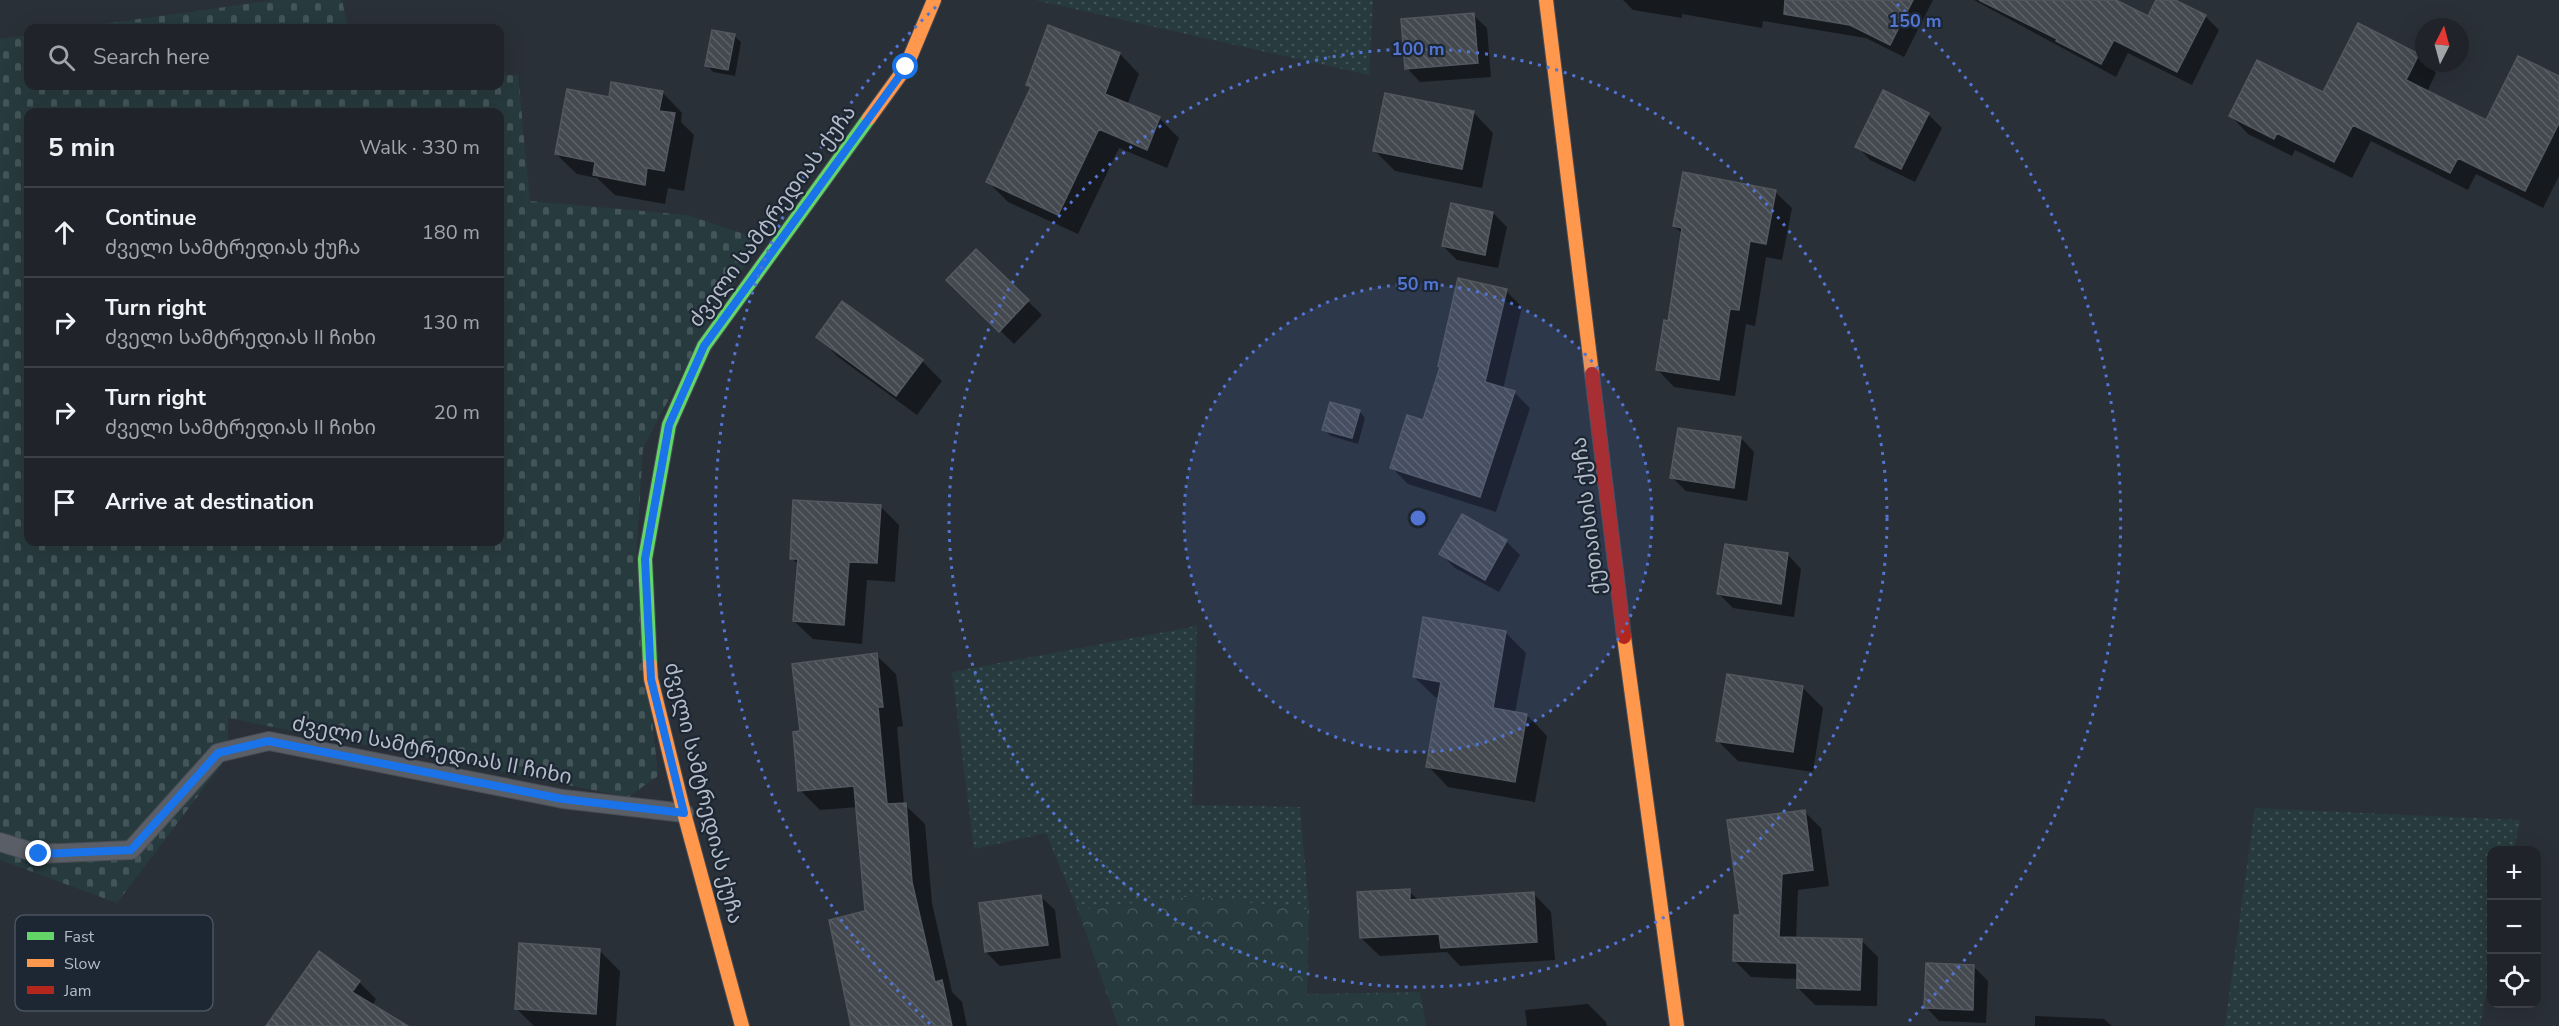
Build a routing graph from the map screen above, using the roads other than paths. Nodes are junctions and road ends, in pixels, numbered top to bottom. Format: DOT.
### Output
graph roads {
  1 [pos="934,0"];
  2 [pos="1546,0"];
  3 [pos="684,813"];
  4 [pos="0,842"];
  5 [pos="742,1026"];
  6 [pos="1677,1026"];
  1 -- 3 [label="street, ძველი სამტრედიას ქუჩა"];
  2 -- 6 [label="street, ქუთაისის ქუჩა"];
  3 -- 4 [label="lane, ძველი სამტრედიას II ჩიხი"];
  3 -- 5 [label="street, ძველი სამტრედიას ქუჩა"];
}
